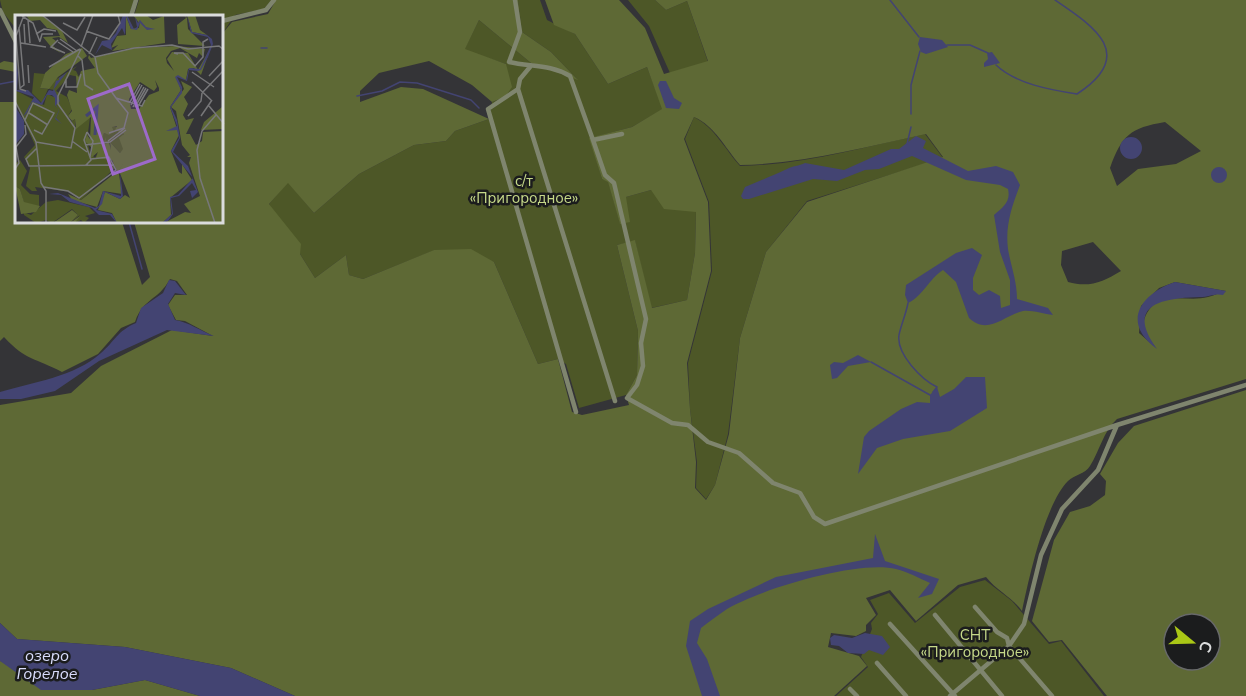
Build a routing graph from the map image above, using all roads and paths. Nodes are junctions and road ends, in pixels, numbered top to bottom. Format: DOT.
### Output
graph roads {
  1 [pos="136,0"];
  2 [pos="274,0"];
  3 [pos="515,0"];
  4 [pos="0,9"];
  5 [pos="131,15"];
  6 [pos="224,20"];
  7 [pos="15,40"];
  8 [pos="530,67"];
  9 [pos="518,89"];
  10 [pos="622,134"];
  11 [pos="593,140"];
  12 [pos="1246,385"];
  13 [pos="615,401"];
  14 [pos="576,412"];
  15 [pos="1117,425"];
  16 [pos="975,607"];
  17 [pos="934,615"];
  18 [pos="890,624"];
  19 [pos="1009,646"];
  20 [pos="877,663"];
  21 [pos="980,670"];
  22 [pos="850,689"];
  23 [pos="953,695"];
  24 [pos="856,696"];
  25 [pos="906,696"];
  26 [pos="1002,696"];
  27 [pos="1052,696"];
  1 -- 5 [label="street"];
  2 -- 6 [label="street"];
  3 -- 8 [label="street"];
  4 -- 7 [label="street"];
  8 -- 9 [label="street"];
  8 -- 11 [label="street"];
  9 -- 13 [label="street"];
  9 -- 14 [label="street"];
  10 -- 11 [label="street"];
  11 -- 15 [label="street"];
  12 -- 15 [label="street"];
  15 -- 19 [label="street"];
  16 -- 19 [label="street"];
  17 -- 21 [label="street"];
  18 -- 23 [label="street"];
  19 -- 21 [label="street"];
  19 -- 27 [label="street"];
  20 -- 25 [label="street"];
  21 -- 23 [label="street"];
  21 -- 26 [label="street"];
  22 -- 24 [label="street"];
}
